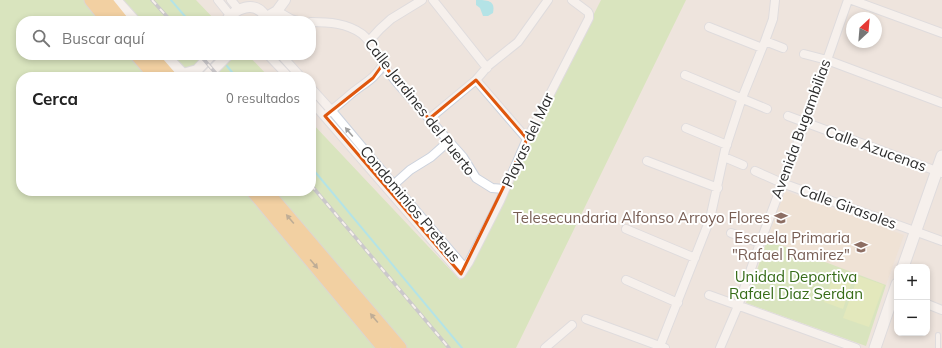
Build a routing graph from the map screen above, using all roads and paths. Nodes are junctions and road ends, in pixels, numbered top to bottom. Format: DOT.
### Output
graph roads {
  1 [pos="90,0"];
  2 [pos="104,0"];
  3 [pos="116,0"];
  4 [pos="218,0"];
  5 [pos="231,0"];
  6 [pos="263,0"];
  7 [pos="285,0"];
  8 [pos="434,0"];
  9 [pos="548,0"];
  10 [pos="572,0"];
  11 [pos="848,0"];
  12 [pos="852,0"];
  13 [pos="415,1"];
  14 [pos="774,1"];
  15 [pos="254,7"];
  16 [pos="277,11"];
  17 [pos="232,15"];
  18 [pos="104,16"];
  19 [pos="118,16"];
  20 [pos="130,16"];
  21 [pos="264,16"];
  22 [pos="270,16"];
  23 [pos="286,16"];
  24 [pos="316,22"];
  25 [pos="710,27"];
  26 [pos="942,33"];
  27 [pos="369,41"];
  28 [pos="764,45"];
  29 [pos="783,48"];
  30 [pos="804,54"];
  31 [pos="142,60"];
  32 [pos="155,60"];
  33 [pos="170,60"];
  34 [pos="206,60"];
  35 [pos="223,60"];
  36 [pos="273,60"];
  37 [pos="286,60"];
  38 [pos="827,60"];
  39 [pos="383,64"];
  40 [pos="487,68"];
  41 [pos="152,72"];
  42 [pos="166,72"];
  43 [pos="180,72"];
  44 [pos="193,72"];
  45 [pos="211,72"];
  46 [pos="284,72"];
  47 [pos="296,72"];
  48 [pos="686,75"];
  49 [pos="476,80"];
  50 [pos="316,93"];
  51 [pos="742,98"];
  52 [pos="942,103"];
  53 [pos="316,106"];
  54 [pos="767,109"];
  55 [pos="332,110"];
  56 [pos="325,116"];
  57 [pos="788,116"];
  58 [pos="430,119"];
  59 [pos="805,123"];
  60 [pos="686,128"];
  61 [pos="527,139"];
  62 [pos="449,141"];
  63 [pos="727,145"];
  64 [pos="942,156"];
  65 [pos="724,157"];
  66 [pos="647,161"];
  67 [pos="743,165"];
  68 [pos="755,171"];
  69 [pos="939,172"];
  70 [pos="782,183"];
  71 [pos="391,188"];
  72 [pos="718,188"];
  73 [pos="504,189"];
  74 [pos="257,196"];
  75 [pos="270,196"];
  76 [pos="626,229"];
  77 [pos="916,231"];
  78 [pos="731,233"];
  79 [pos="942,241"];
  80 [pos="760,243"];
  81 [pos="696,258"];
  82 [pos="904,264"];
  83 [pos="465,268"];
  84 [pos="626,280"];
  85 [pos="709,295"];
  86 [pos="894,296"];
  87 [pos="678,302"];
  88 [pos="930,305"];
  89 [pos="738,306"];
  90 [pos="942,310"];
  91 [pos="586,319"];
  92 [pos="572,325"];
  93 [pos="938,336"];
  94 [pos="662,347"];
  95 [pos="384,348"];
  96 [pos="400,348"];
  97 [pos="545,348"];
  98 [pos="720,348"];
  99 [pos="856,348"];
  100 [pos="875,348"];
  101 [pos="938,348"];
  1 -- 18 [label="main road"];
  2 -- 19 [label="main road"];
  3 -- 20 [label="street"];
  4 -- 17 [label="street"];
  5 -- 17 [label="street"];
  6 -- 15 [label="street"];
  7 -- 16 [label="street"];
  8 -- 40 [label="street"];
  9 -- 40 [label="street"];
  10 -- 61 [label="street, Playas del Mar"];
  11 -- 38 [label="street, Avenida Bugambilias"];
  12 -- 26 [label="street"];
  13 -- 27 [label="street"];
  14 -- 28 [label="street"];
  15 -- 17 [label="street"];
  15 -- 21 [label="street"];
  16 -- 22 [label="street"];
  16 -- 23 [label="street"];
  24 -- 27 [label="street, Calle Jardines del Puerto"];
  25 -- 28 [label="street"];
  27 -- 39 [label="street, Calle Jardines del Puerto"];
  28 -- 29 [label="street"];
  28 -- 51 [label="street"];
  30 -- 38 [label="street"];
  31 -- 41 [label="main road"];
  32 -- 42 [label="main road"];
  33 -- 43 [label="street"];
  34 -- 44 [label="street"];
  35 -- 45 [label="street"];
  36 -- 46 [label="street"];
  37 -- 47 [label="street"];
  38 -- 52 [label="street"];
  38 -- 59 [label="street, Avenida Bugambilias"];
  39 -- 55 [label="street"];
  39 -- 58 [label="street, Calle Jardines del Puerto"];
  40 -- 49 [label="street"];
  48 -- 51 [label="street"];
  49 -- 58 [label="street"];
  49 -- 61 [label="street"];
  50 -- 55 [label="street, Condominios Preteus"];
  51 -- 54 [label="street"];
  51 -- 63 [label="street"];
  53 -- 56 [label="street, Condominios Preteus"];
  55 -- 56 [label="street"];
  71 -- 55 [label="street, Condominios Preteus, one-way"];
  56 -- 71 [label="street, Condominios Preteus"];
  57 -- 59 [label="street, Calle Azucenas"];
  58 -- 62 [label="street, Calle Jardines del Puerto"];
  59 -- 69 [label="street, Calle Azucenas"];
  59 -- 70 [label="street, Avenida Bugambilias"];
  60 -- 63 [label="street"];
  61 -- 73 [label="street, Playas del Mar"];
  62 -- 71 [label="street"];
  62 -- 73 [label="street, Calle Jardines del Puerto"];
  63 -- 65 [label="street"];
  64 -- 69 [label="main road"];
  65 -- 67 [label="street"];
  65 -- 72 [label="street"];
  66 -- 72 [label="street"];
  68 -- 70 [label="street, Calle Girasoles"];
  69 -- 77 [label="main road"];
  70 -- 77 [label="street, Calle Girasoles"];
  70 -- 80 [label="street, Avenida Bugambilias"];
  71 -- 83 [label="street, Condominios Preteus"];
  72 -- 81 [label="street"];
  73 -- 83 [label="street, Playas del Mar"];
  74 -- 95 [label="main road, one-way"];
  96 -- 75 [label="main road, one-way"];
  76 -- 81 [label="street"];
  77 -- 79 [label="street, Calle Girasoles"];
  77 -- 82 [label="main road"];
  78 -- 80 [label="street"];
  80 -- 89 [label="street, Avenida Bugambilias"];
  81 -- 87 [label="street"];
  84 -- 87 [label="street"];
  85 -- 89 [label="street"];
  86 -- 100 [label="main road"];
  87 -- 94 [label="street"];
  88 -- 90 [label="street"];
  89 -- 98 [label="street, Avenida Bugambilias"];
  89 -- 99 [label="street"];
  91 -- 94 [label="street"];
  92 -- 97 [label="street"];
  93 -- 101 [label="lane"];
}
